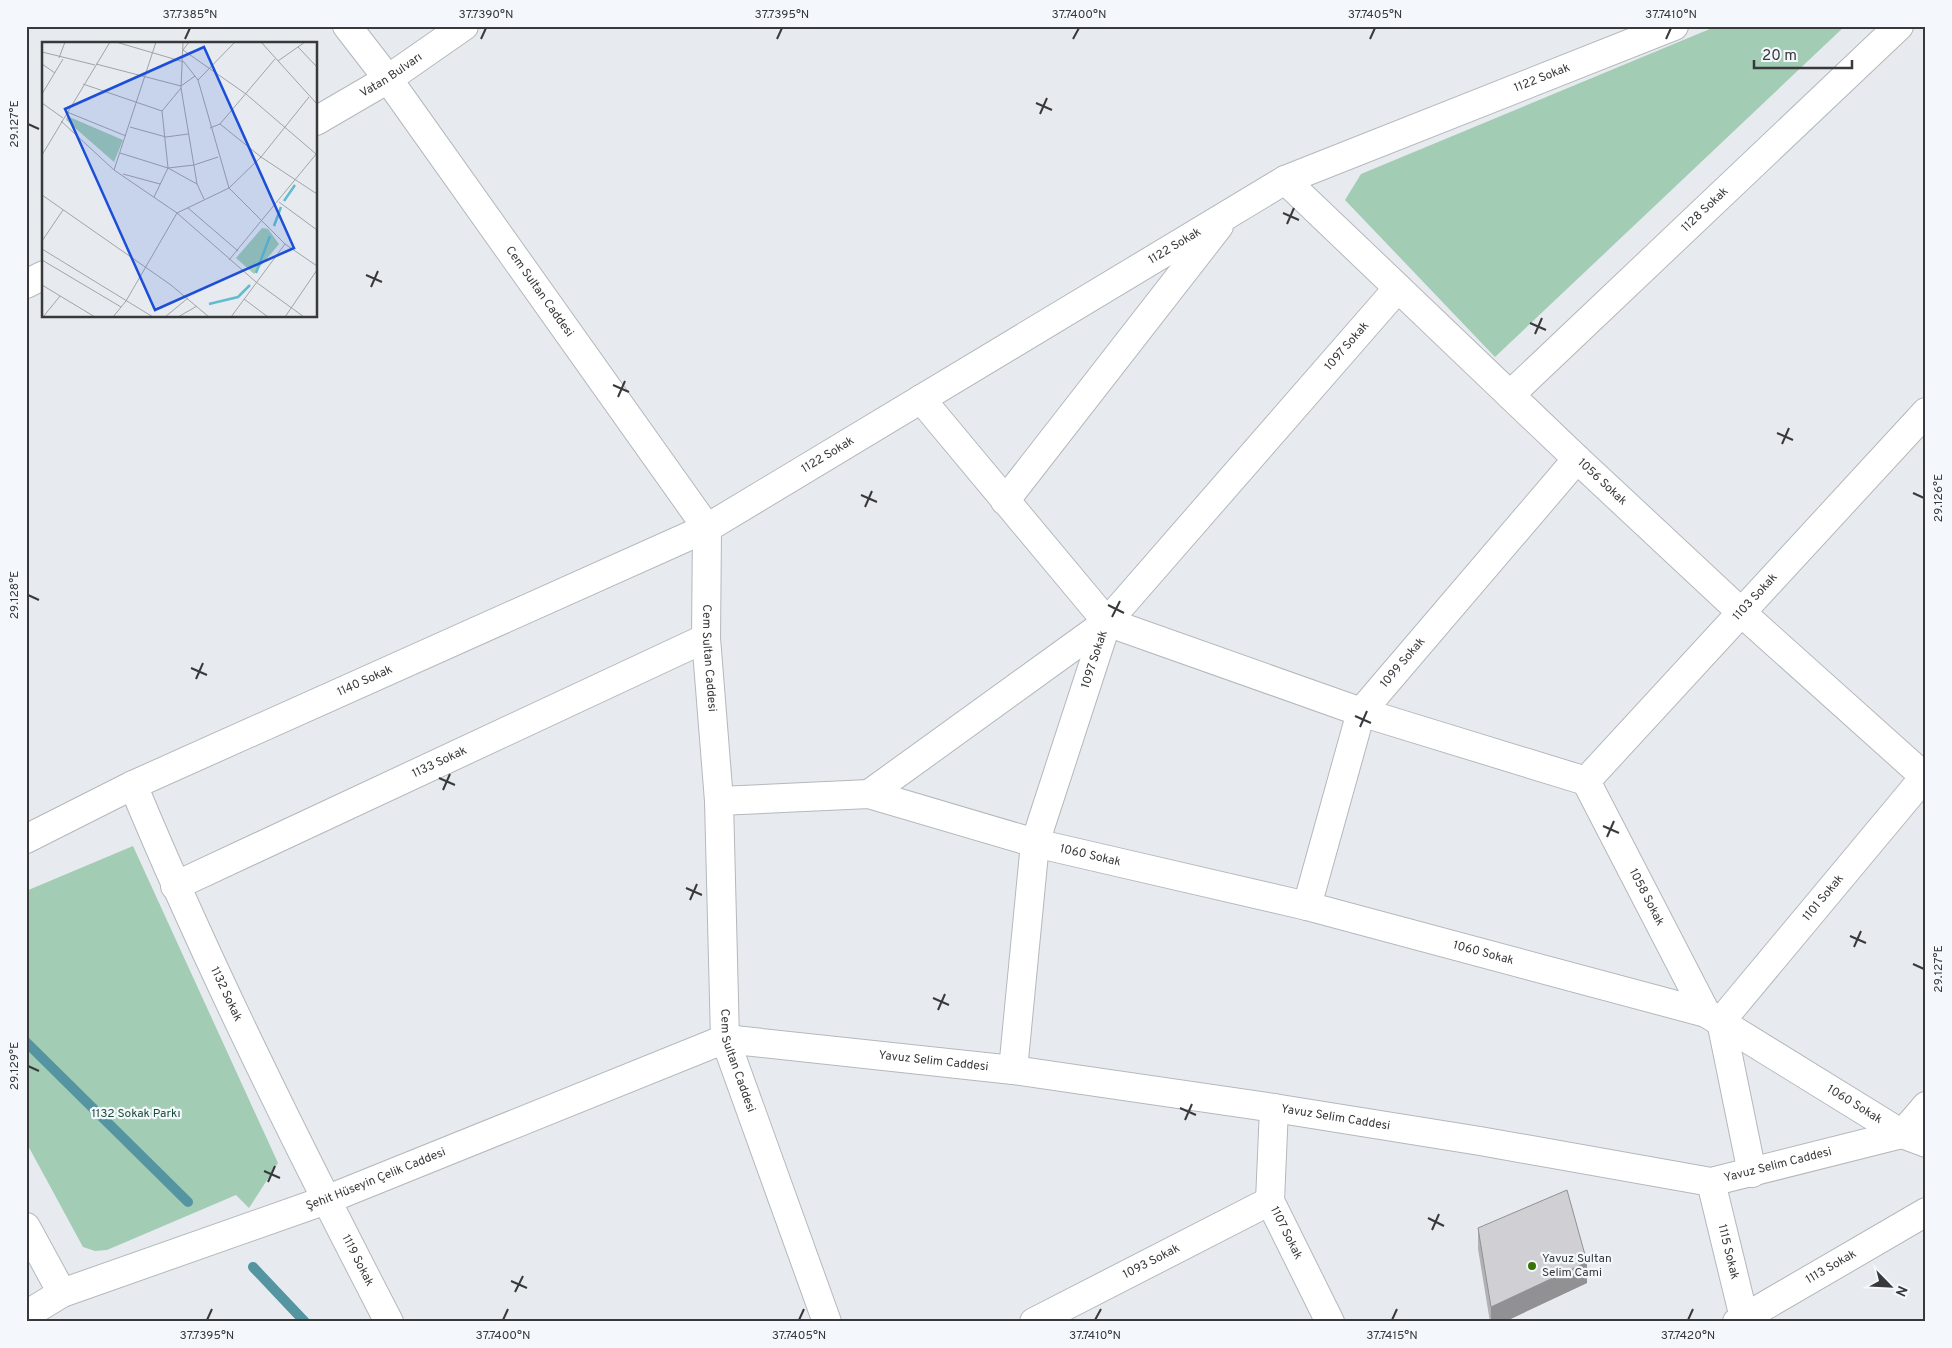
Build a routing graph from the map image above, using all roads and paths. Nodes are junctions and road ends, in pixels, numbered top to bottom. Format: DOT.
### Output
graph roads {
  1 [pos="347,26"];
  2 [pos="464,26"];
  3 [pos="1674,26"];
  4 [pos="1900,26"];
  5 [pos="388,79"];
  6 [pos="318,120"];
  7 [pos="1285,180"];
  8 [pos="1229,213"];
  9 [pos="42,276"];
  10 [pos="26,284"];
  11 [pos="1398,288"];
  12 [pos="1510,395"];
  13 [pos="921,399"];
  14 [pos="1926,412"];
  15 [pos="1577,459"];
  16 [pos="1005,501"];
  17 [pos="707,528"];
  18 [pos="1742,613"];
  19 [pos="1106,622"];
  20 [pos="706,638"];
  21 [pos="1361,712"];
  22 [pos="1925,776"];
  23 [pos="1586,781"];
  24 [pos="133,785"];
  25 [pos="869,794"];
  26 [pos="719,801"];
  27 [pos="26,839"];
  28 [pos="1035,843"];
  29 [pos="175,886"];
  30 [pos="1307,906"];
  31 [pos="1714,1017"];
  32 [pos="725,1040"];
  33 [pos="1013,1070"];
  34 [pos="1926,1106"];
  35 [pos="1274,1108"];
  36 [pos="1914,1139"];
  37 [pos="1752,1172"];
  38 [pos="1711,1182"];
  39 [pos="326,1200"];
  40 [pos="1270,1201"];
  41 [pos="1926,1212"];
  42 [pos="26,1228"];
  43 [pos="62,1294"];
  44 [pos="26,1315"];
  45 [pos="1742,1320"];
  46 [pos="389,1322"];
  47 [pos="827,1322"];
  48 [pos="1034,1322"];
  49 [pos="1330,1322"];
  1 -- 5 [label="street, Cem Sultan Caddesi"];
  2 -- 5 [label="street, Vatan Bulvarı"];
  3 -- 7 [label="street, 1122 Sokak"];
  4 -- 12 [label="street, 1128 Sokak"];
  5 -- 6 [label="street, Vatan Bulvarı"];
  5 -- 17 [label="street, Cem Sultan Caddesi"];
  7 -- 8 [label="street, 1122 Sokak"];
  7 -- 11 [label="street, 1056 Sokak"];
  8 -- 13 [label="street, 1122 Sokak"];
  8 -- 16 [label="street"];
  9 -- 10 [label="street"];
  11 -- 12 [label="street, 1056 Sokak"];
  11 -- 19 [label="street, 1097 Sokak"];
  12 -- 15 [label="street, 1056 Sokak"];
  13 -- 16 [label="street"];
  13 -- 17 [label="street, 1122 Sokak"];
  14 -- 18 [label="street, 1103 Sokak"];
  15 -- 18 [label="street, 1056 Sokak"];
  15 -- 21 [label="street, 1099 Sokak"];
  16 -- 19 [label="street"];
  17 -- 20 [label="street, Cem Sultan Caddesi"];
  17 -- 24 [label="street, 1140 Sokak"];
  18 -- 22 [label="street, 1056 Sokak"];
  18 -- 23 [label="street, 1103 Sokak"];
  19 -- 21 [label="street"];
  19 -- 25 [label="street"];
  19 -- 28 [label="street, 1097 Sokak"];
  20 -- 26 [label="street, Cem Sultan Caddesi"];
  20 -- 29 [label="street, 1133 Sokak"];
  21 -- 23 [label="street"];
  21 -- 30 [label="street, 1099 Sokak"];
  22 -- 31 [label="street, 1101 Sokak"];
  23 -- 31 [label="street, 1058 Sokak"];
  24 -- 27 [label="street, 1140 Sokak"];
  24 -- 29 [label="street, 1132 Sokak"];
  25 -- 26 [label="street"];
  25 -- 28 [label="street, 1060 Sokak"];
  26 -- 32 [label="street, Cem Sultan Caddesi"];
  28 -- 30 [label="street, 1060 Sokak"];
  28 -- 33 [label="street, 1097 Sokak"];
  29 -- 39 [label="street, 1132 Sokak"];
  30 -- 31 [label="street, 1060 Sokak"];
  31 -- 36 [label="street, 1060 Sokak"];
  31 -- 37 [label="street, 1058 Sokak"];
  32 -- 33 [label="street, Yavuz Selim Caddesi"];
  32 -- 39 [label="street, Şehit Hüseyin Çelik Caddesi"];
  32 -- 47 [label="street, Cem Sultan Caddesi"];
  33 -- 35 [label="street, Yavuz Selim Caddesi"];
  34 -- 36 [label="street"];
  35 -- 38 [label="street, Yavuz Selim Caddesi"];
  35 -- 40 [label="street, 1107 Sokak"];
  36 -- 37 [label="street, Yavuz Selim Caddesi"];
  37 -- 38 [label="street, Yavuz Selim Caddesi"];
  38 -- 45 [label="street, 1115 Sokak"];
  39 -- 43 [label="street, Şehit Hüseyin Çelik Caddesi"];
  39 -- 46 [label="street, 1119 Sokak"];
  40 -- 48 [label="street, 1093 Sokak"];
  40 -- 49 [label="street, 1107 Sokak"];
  41 -- 45 [label="street, 1113 Sokak"];
  42 -- 43 [label="street"];
  43 -- 44 [label="street, Şehit Hüseyin Çelik Caddesi"];
}
